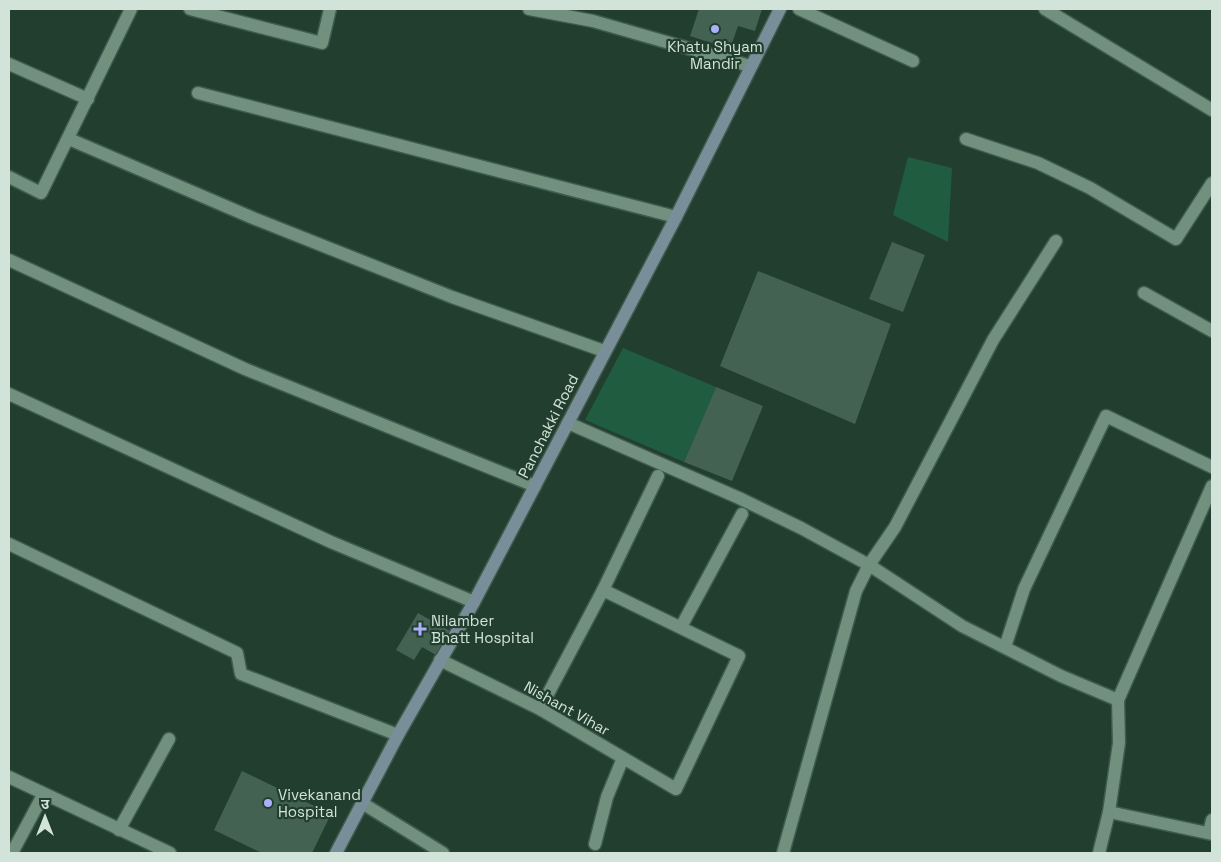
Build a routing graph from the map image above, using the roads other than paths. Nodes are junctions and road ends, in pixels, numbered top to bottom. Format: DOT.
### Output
graph roads {
  1 [pos="131,9"];
  2 [pos="190,9"];
  3 [pos="330,9"];
  4 [pos="529,9"];
  5 [pos="780,9"];
  6 [pos="799,9"];
  7 [pos="1047,9"];
  8 [pos="913,62"];
  9 [pos="9,64"];
  10 [pos="750,66"];
  11 [pos="198,93"];
  12 [pos="88,99"];
  13 [pos="1212,110"];
  14 [pos="69,139"];
  15 [pos="966,139"];
  16 [pos="9,177"];
  17 [pos="1212,183"];
  18 [pos="676,217"];
  19 [pos="1056,241"];
  20 [pos="9,260"];
  21 [pos="1144,293"];
  22 [pos="1212,331"];
  23 [pos="604,351"];
  24 [pos="9,394"];
  25 [pos="568,423"];
  26 [pos="1212,467"];
  27 [pos="658,476"];
  28 [pos="535,486"];
  29 [pos="1212,486"];
  30 [pos="742,514"];
  31 [pos="9,544"];
  32 [pos="869,565"];
  33 [pos="603,590"];
  34 [pos="474,602"];
  35 [pos="682,627"];
  36 [pos="1005,647"];
  37 [pos="440,660"];
  38 [pos="1118,700"];
  39 [pos="540,709"];
  40 [pos="398,735"];
  41 [pos="169,739"];
  42 [pos="623,758"];
  43 [pos="9,777"];
  44 [pos="43,795"];
  45 [pos="362,803"];
  46 [pos="1110,812"];
  47 [pos="1212,820"];
  48 [pos="119,830"];
  49 [pos="1211,834"];
  50 [pos="594,844"];
  51 [pos="12,853"];
  52 [pos="170,853"];
  53 [pos="336,853"];
  54 [pos="444,853"];
  55 [pos="783,853"];
  56 [pos="1099,853"];
  1 -- 12 [label="street"];
  2 -- 3 [label="street"];
  4 -- 10 [label="street"];
  5 -- 10 [label="main road, Panchakki Road"];
  6 -- 8 [label="street"];
  7 -- 13 [label="street"];
  9 -- 12 [label="street"];
  10 -- 18 [label="main road, Panchakki Road"];
  11 -- 18 [label="street"];
  12 -- 14 [label="street"];
  14 -- 16 [label="street"];
  14 -- 23 [label="street"];
  15 -- 17 [label="street"];
  18 -- 23 [label="main road, Panchakki Road"];
  19 -- 32 [label="street"];
  20 -- 28 [label="street"];
  21 -- 22 [label="street"];
  23 -- 25 [label="main road, Panchakki Road"];
  24 -- 34 [label="street"];
  25 -- 28 [label="main road, Panchakki Road"];
  25 -- 32 [label="street"];
  26 -- 36 [label="street"];
  27 -- 33 [label="street"];
  28 -- 34 [label="main road, Panchakki Road"];
  29 -- 38 [label="street"];
  30 -- 35 [label="street"];
  31 -- 40 [label="street"];
  32 -- 36 [label="street"];
  32 -- 55 [label="street"];
  33 -- 35 [label="street"];
  33 -- 39 [label="street"];
  34 -- 37 [label="main road, Panchakki Road"];
  35 -- 42 [label="street, Nishant Vihar"];
  36 -- 38 [label="street"];
  37 -- 39 [label="street, Nishant Vihar"];
  37 -- 40 [label="main road, Panchakki Road"];
  38 -- 46 [label="street"];
  39 -- 42 [label="street, Nishant Vihar"];
  40 -- 45 [label="main road, Panchakki Road"];
  41 -- 48 [label="street"];
  42 -- 50 [label="street"];
  43 -- 44 [label="street"];
  44 -- 48 [label="street"];
  44 -- 51 [label="street"];
  45 -- 53 [label="main road, Panchakki Road"];
  45 -- 54 [label="street"];
  46 -- 49 [label="street"];
  46 -- 56 [label="street"];
  47 -- 49 [label="street"];
  48 -- 52 [label="street"];
}
